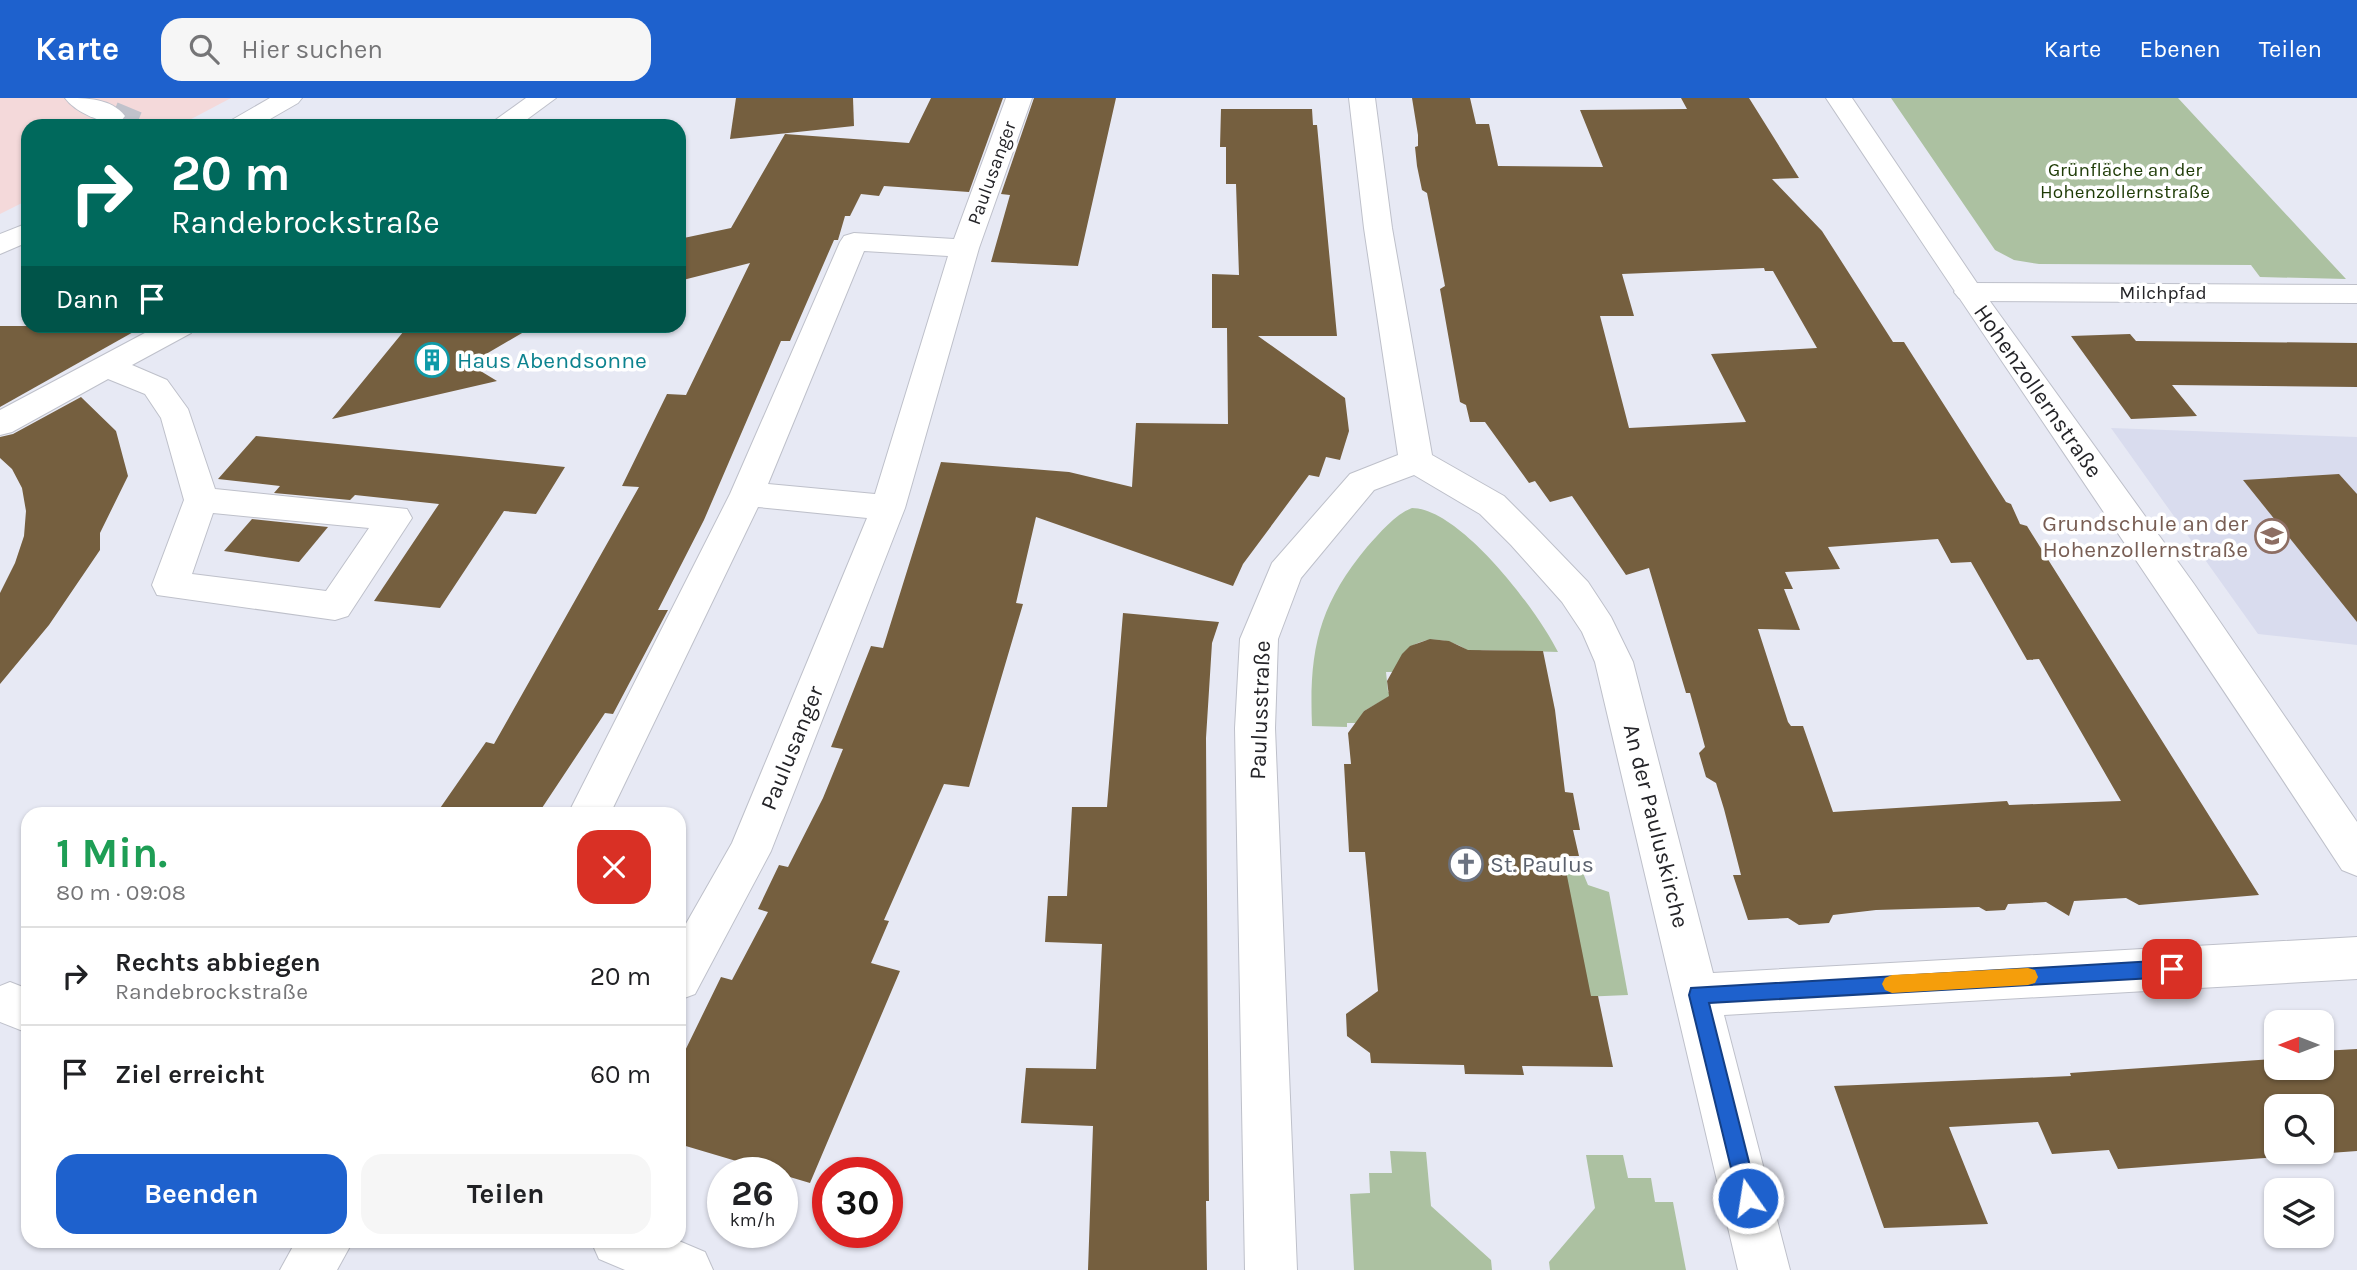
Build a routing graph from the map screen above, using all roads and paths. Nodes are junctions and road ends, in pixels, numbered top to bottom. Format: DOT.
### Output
graph roads {
  1 [pos="78,98"];
  2 [pos="289,98"];
  3 [pos="543,98"];
  4 [pos="1019,98"];
  5 [pos="1362,98"];
  6 [pos="1839,98"];
  7 [pos="96,119"];
  8 [pos="252,119"];
  9 [pos="511,119"];
  10 [pos="21,234"];
  11 [pos="0,245"];
  12 [pos="965,248"];
  13 [pos="1969,292"];
  14 [pos="2357,294"];
  15 [pos="167,333"];
  16 [pos="106,366"];
  17 [pos="0,424"];
  18 [pos="1416,461"];
  19 [pos="747,494"];
  20 [pos="201,500"];
  21 [pos="888,508"];
  22 [pos="592,807"];
  23 [pos="2357,857"];
  24 [pos="2357,958"];
  25 [pos="686,966"];
  26 [pos="1698,995"];
  27 [pos="322,1248"];
  28 [pos="634,1248"];
  29 [pos="306,1270"];
  30 [pos="687,1270"];
  31 [pos="1271,1270"];
  32 [pos="1765,1270"];
  1 -- 7 [label="street"];
  2 -- 8 [label="street"];
  3 -- 9 [label="street"];
  4 -- 12 [label="street, Paulusanger"];
  5 -- 18 [label="street"];
  6 -- 13 [label="street, Hohenzollernstraße"];
  10 -- 11 [label="street"];
  12 -- 19 [label="street, Paulusanger"];
  12 -- 21 [label="street, Paulusanger"];
  13 -- 14 [label="street, Milchpfad"];
  13 -- 23 [label="street, Hohenzollernstraße"];
  15 -- 16 [label="street"];
  16 -- 17 [label="street"];
  16 -- 20 [label="street"];
  18 -- 26 [label="street, An der Pauluskirche"];
  18 -- 31 [label="street, Paulusstraße"];
  19 -- 21 [label="street"];
  19 -- 22 [label="street, Paulusanger"];
  20 -- 20 [label="street"];
  21 -- 25 [label="street, Paulusanger"];
  24 -- 26 [label="street"];
  26 -- 32 [label="street, An der Pauluskirche"];
  27 -- 29 [label="street"];
  28 -- 30 [label="street"];
}
